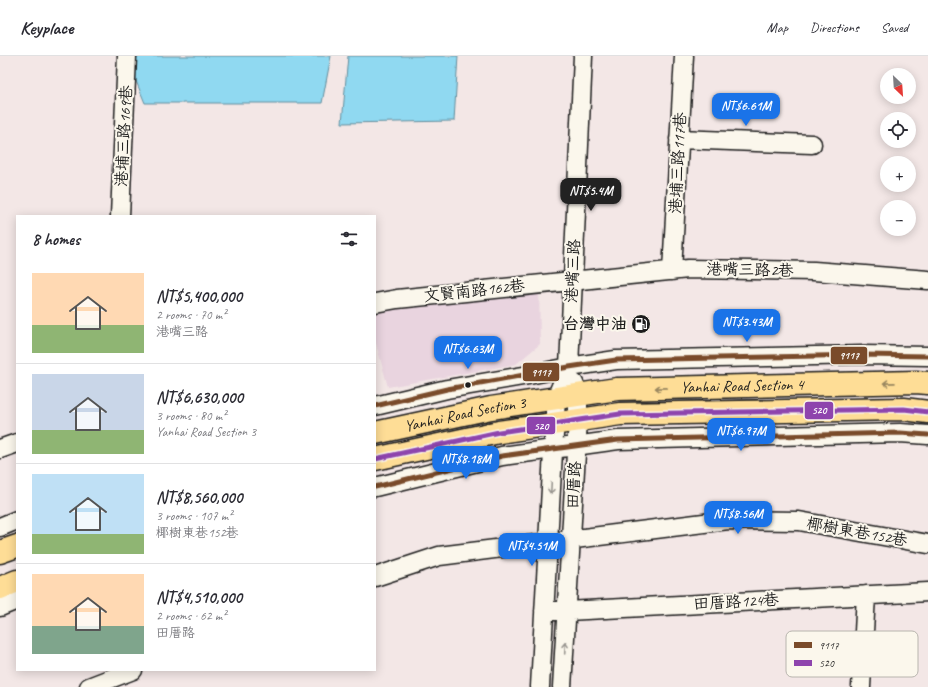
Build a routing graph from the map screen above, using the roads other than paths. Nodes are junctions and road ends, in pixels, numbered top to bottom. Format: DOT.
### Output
graph roads {
  1 [pos="127,56"];
  2 [pos="583,56"];
  3 [pos="684,56"];
  4 [pos="679,139"];
  5 [pos="812,144"];
  6 [pos="120,215"];
  7 [pos="672,271"];
  8 [pos="573,280"];
  9 [pos="928,280"];
  10 [pos="376,303"];
  11 [pos="928,356"];
  12 [pos="569,367"];
  13 [pos="928,383"];
  14 [pos="578,395"];
  15 [pos="556,398"];
  16 [pos="376,406"];
  17 [pos="928,412"];
  18 [pos="578,420"];
  19 [pos="554,423"];
  20 [pos="376,433"];
  21 [pos="928,435"];
  22 [pos="16,443"];
  23 [pos="576,445"];
  24 [pos="0,449"];
  25 [pos="553,449"];
  26 [pos="376,459"];
  27 [pos="376,487"];
  28 [pos="16,520"];
  29 [pos="0,526"];
  30 [pos="571,541"];
  31 [pos="548,544"];
  32 [pos="928,544"];
  33 [pos="16,546"];
  34 [pos="0,552"];
  35 [pos="376,577"];
  36 [pos="16,581"];
  37 [pos="0,588"];
  38 [pos="928,592"];
  39 [pos="866,595"];
  40 [pos="16,600"];
  41 [pos="0,607"];
  42 [pos="544,611"];
  43 [pos="567,611"];
  44 [pos="864,631"];
  45 [pos="131,671"];
  46 [pos="862,677"];
  47 [pos="94,686"];
  48 [pos="540,687"];
  49 [pos="562,687"];
  50 [pos="861,687"];
  1 -- 6 [label="street, 港埔三路169巷"];
  2 -- 8 [label="street, 港嘴三路"];
  3 -- 4 [label="street, 港埔三路117巷"];
  4 -- 5 [label="street"];
  4 -- 7 [label="street, 港埔三路117巷"];
  7 -- 8 [label="street, 港嘴三路2巷"];
  7 -- 9 [label="street, 港嘴三路2巷"];
  8 -- 10 [label="street, 文賢南路162巷"];
  8 -- 12 [label="street, 港嘴三路"];
  11 -- 12 [label="street, Yanhai Road Section 4"];
  12 -- 14 [label="street, 田厝路"];
  12 -- 15 [label="street, 田厝路"];
  12 -- 16 [label="street, Yanhai Road Section 3"];
  13 -- 14 [label="main road, Yanhai Road Section 4, one-way"];
  14 -- 15 [label="main road, Yanhai Road Section 4"];
  14 -- 18 [label="street, 田厝路"];
  15 -- 19 [label="street, 田厝路"];
  15 -- 20 [label="main road, Yanhai Road Section 3"];
  17 -- 18 [label="main road, Yanhai Road Section 4"];
  18 -- 19 [label="main road, Yanhai Road Section 4"];
  18 -- 23 [label="street, 田厝路"];
  19 -- 25 [label="street, 田厝路"];
  19 -- 26 [label="main road, Yanhai Road Section 3"];
  21 -- 23 [label="street"];
  22 -- 24 [label="street"];
  23 -- 25 [label="street"];
  23 -- 30 [label="street, 田厝路"];
  25 -- 27 [label="street"];
  25 -- 31 [label="street, 田厝路, one-way"];
  28 -- 29 [label="street"];
  30 -- 31 [label="street, 椰樹東巷152巷"];
  30 -- 32 [label="street, 椰樹東巷152巷"];
  30 -- 43 [label="street, 田厝路"];
  31 -- 35 [label="street, 椰樹東巷152巷"];
  31 -- 42 [label="street, 田厝路"];
  33 -- 34 [label="main road"];
  36 -- 37 [label="main road"];
  38 -- 39 [label="street, 田厝路124巷"];
  39 -- 43 [label="street, 田厝路124巷"];
  39 -- 44 [label="street"];
  40 -- 41 [label="street"];
  42 -- 43 [label="street, 田厝路124巷"];
  42 -- 48 [label="street, 田厝路"];
  49 -- 43 [label="street, 田厝路, one-way"];
  45 -- 47 [label="street"];
  46 -- 50 [label="street"];
}
